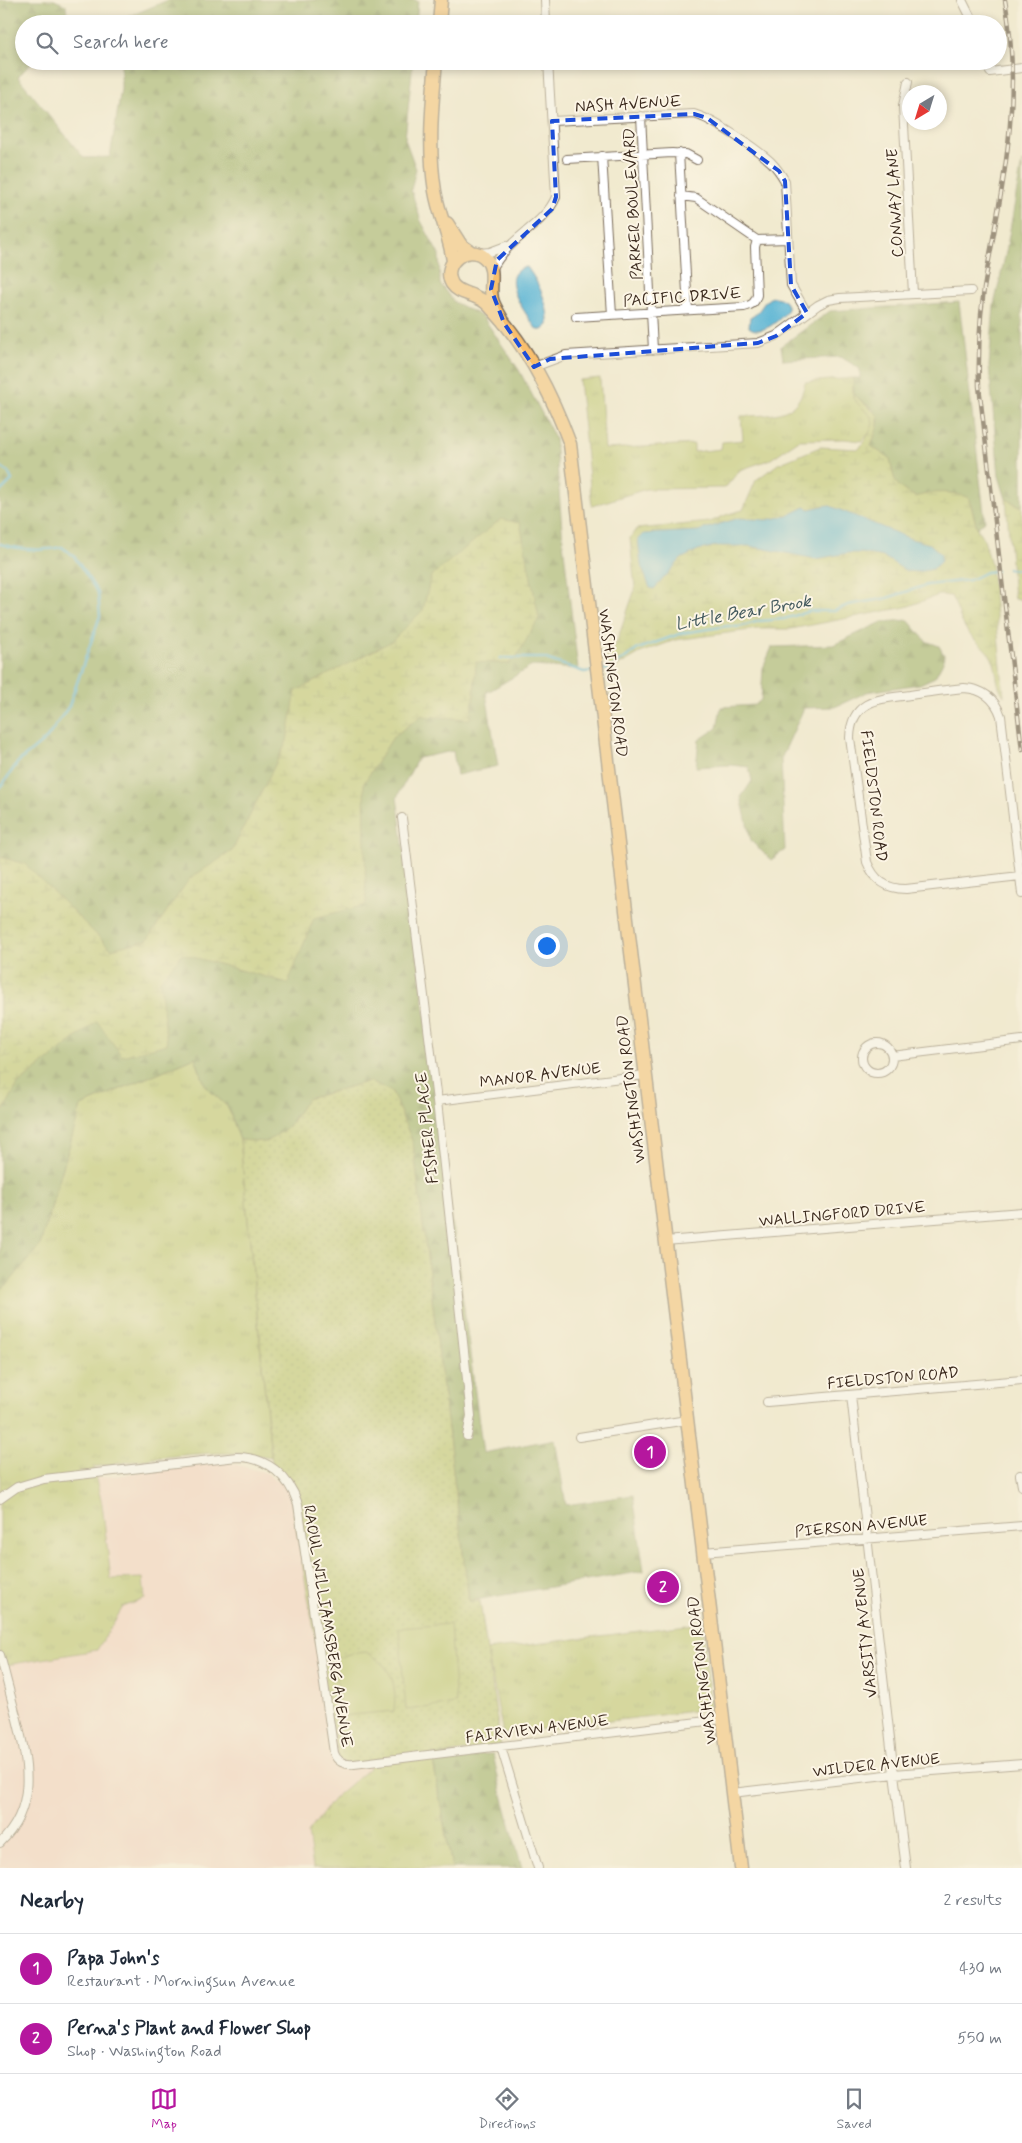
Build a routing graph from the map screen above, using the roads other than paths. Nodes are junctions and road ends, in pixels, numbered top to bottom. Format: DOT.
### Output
graph roads {
  1 [pos="441,0"];
  2 [pos="545,0"];
  3 [pos="962,0"];
  4 [pos="440,15"];
  5 [pos="546,15"];
  6 [pos="970,15"];
  7 [pos="1022,68"];
  8 [pos="435,70"];
  9 [pos="549,70"];
  10 [pos="989,70"];
  11 [pos="1006,70"];
  12 [pos="1007,70"];
  13 [pos="908,82"];
  14 [pos="642,116"];
  15 [pos="552,121"];
  16 [pos="679,153"];
  17 [pos="644,154"];
  18 [pos="602,156"];
  19 [pos="567,158"];
  20 [pos="697,160"];
  21 [pos="681,196"];
  22 [pos="439,210"];
  23 [pos="788,239"];
  24 [pos="757,240"];
  25 [pos="508,246"];
  26 [pos="475,253"];
  27 [pos="453,261"];
  28 [pos="491,274"];
  29 [pos="971,291"];
  30 [pos="471,294"];
  31 [pos="913,294"];
  32 [pos="688,310"];
  33 [pos="650,312"];
  34 [pos="807,313"];
  35 [pos="612,315"];
  36 [pos="576,317"];
  37 [pos="504,323"];
  38 [pos="653,350"];
  39 [pos="534,367"];
  40 [pos="402,818"];
  41 [pos="1020,876"];
  42 [pos="1022,894"];
  43 [pos="1022,1040"];
  44 [pos="892,1056"];
  45 [pos="645,1075"];
  46 [pos="437,1101"];
  47 [pos="1022,1212"];
  48 [pos="665,1241"];
  49 [pos="1022,1380"];
  50 [pos="851,1394"];
  51 [pos="767,1402"];
  52 [pos="687,1420"];
  53 [pos="467,1436"];
  54 [pos="579,1437"];
  55 [pos="1020,1475"];
  56 [pos="1022,1486"];
  57 [pos="0,1499"];
  58 [pos="1022,1526"];
  59 [pos="867,1538"];
  60 [pos="703,1552"];
  61 [pos="0,1655"];
  62 [pos="723,1718"];
  63 [pos="501,1747"];
  64 [pos="354,1764"];
  65 [pos="1022,1764"];
  66 [pos="894,1774"];
  67 [pos="732,1793"];
  68 [pos="0,1843"];
  69 [pos="538,1868"];
  70 [pos="741,1868"];
  71 [pos="906,1868"];
  1 -- 4 [label="main road"];
  2 -- 5 [label="street"];
  3 -- 6 [label="street"];
  7 -- 12 [label="street"];
  8 -- 22 [label="main road, WASHINGTON ROAD"];
  9 -- 15 [label="street"];
  10 -- 11 [label="street"];
  13 -- 31 [label="street, CONWAY LANE"];
  14 -- 15 [label="street, NASH AVENUE"];
  14 -- 17 [label="street, PARKER BOULEVARD"];
  14 -- 23 [label="street, NASH AVENUE"];
  15 -- 25 [label="street"];
  16 -- 17 [label="street"];
  16 -- 20 [label="street"];
  16 -- 21 [label="street"];
  17 -- 18 [label="street"];
  17 -- 33 [label="street, PARKER BOULEVARD"];
  18 -- 19 [label="street"];
  18 -- 35 [label="street"];
  21 -- 24 [label="street"];
  21 -- 32 [label="street"];
  22 -- 26 [label="main road"];
  22 -- 27 [label="main road, WASHINGTON ROAD"];
  23 -- 24 [label="street"];
  23 -- 34 [label="street, NASH AVENUE"];
  24 -- 32 [label="street, PACIFIC DRIVE"];
  25 -- 26 [label="street"];
  25 -- 28 [label="street"];
  26 -- 27 [label="main road"];
  26 -- 28 [label="main road"];
  27 -- 30 [label="main road, WASHINGTON ROAD"];
  28 -- 30 [label="main road"];
  28 -- 37 [label="main road, WASHINGTON ROAD"];
  29 -- 31 [label="street"];
  30 -- 37 [label="main road, WASHINGTON ROAD"];
  31 -- 34 [label="street"];
  32 -- 33 [label="street, PACIFIC DRIVE"];
  33 -- 35 [label="street, PACIFIC DRIVE"];
  33 -- 38 [label="street, PARKER BOULEVARD"];
  34 -- 38 [label="street"];
  35 -- 36 [label="street, PACIFIC DRIVE"];
  37 -- 39 [label="main road, WASHINGTON ROAD"];
  38 -- 39 [label="street"];
  39 -- 45 [label="main road, WASHINGTON ROAD"];
  40 -- 46 [label="street, FISHER PLACE"];
  41 -- 41 [label="street, FIELDSTON ROAD"];
  41 -- 42 [label="street, FIELDSTON ROAD"];
  43 -- 44 [label="street"];
  45 -- 46 [label="street, MANOR AVENUE"];
  45 -- 48 [label="main road, WASHINGTON ROAD"];
  46 -- 53 [label="street, FISHER PLACE"];
  47 -- 48 [label="street, WALLINGFORD DRIVE"];
  48 -- 52 [label="main road, WASHINGTON ROAD"];
  49 -- 50 [label="street, FIELDSTON ROAD"];
  50 -- 51 [label="street, FIELDSTON ROAD"];
  50 -- 59 [label="street, VARSITY AVENUE"];
  52 -- 54 [label="street"];
  52 -- 60 [label="main road, WASHINGTON ROAD"];
  55 -- 56 [label="street"];
  57 -- 64 [label="street, RAOUL WILLIAMSBERG AVENUE"];
  58 -- 59 [label="street, PIERSON AVENUE"];
  59 -- 60 [label="street, PIERSON AVENUE"];
  59 -- 66 [label="street, VARSITY AVENUE"];
  60 -- 62 [label="main road, WASHINGTON ROAD"];
  61 -- 68 [label="street"];
  62 -- 63 [label="street, FAIRVIEW AVENUE"];
  62 -- 67 [label="main road, WASHINGTON ROAD"];
  63 -- 64 [label="street, FAIRVIEW AVENUE"];
  63 -- 69 [label="street"];
  65 -- 66 [label="street, WILDER AVENUE"];
  66 -- 67 [label="street, WILDER AVENUE"];
  66 -- 71 [label="street, VARSITY AVENUE"];
  67 -- 70 [label="main road, WASHINGTON ROAD"];
}
